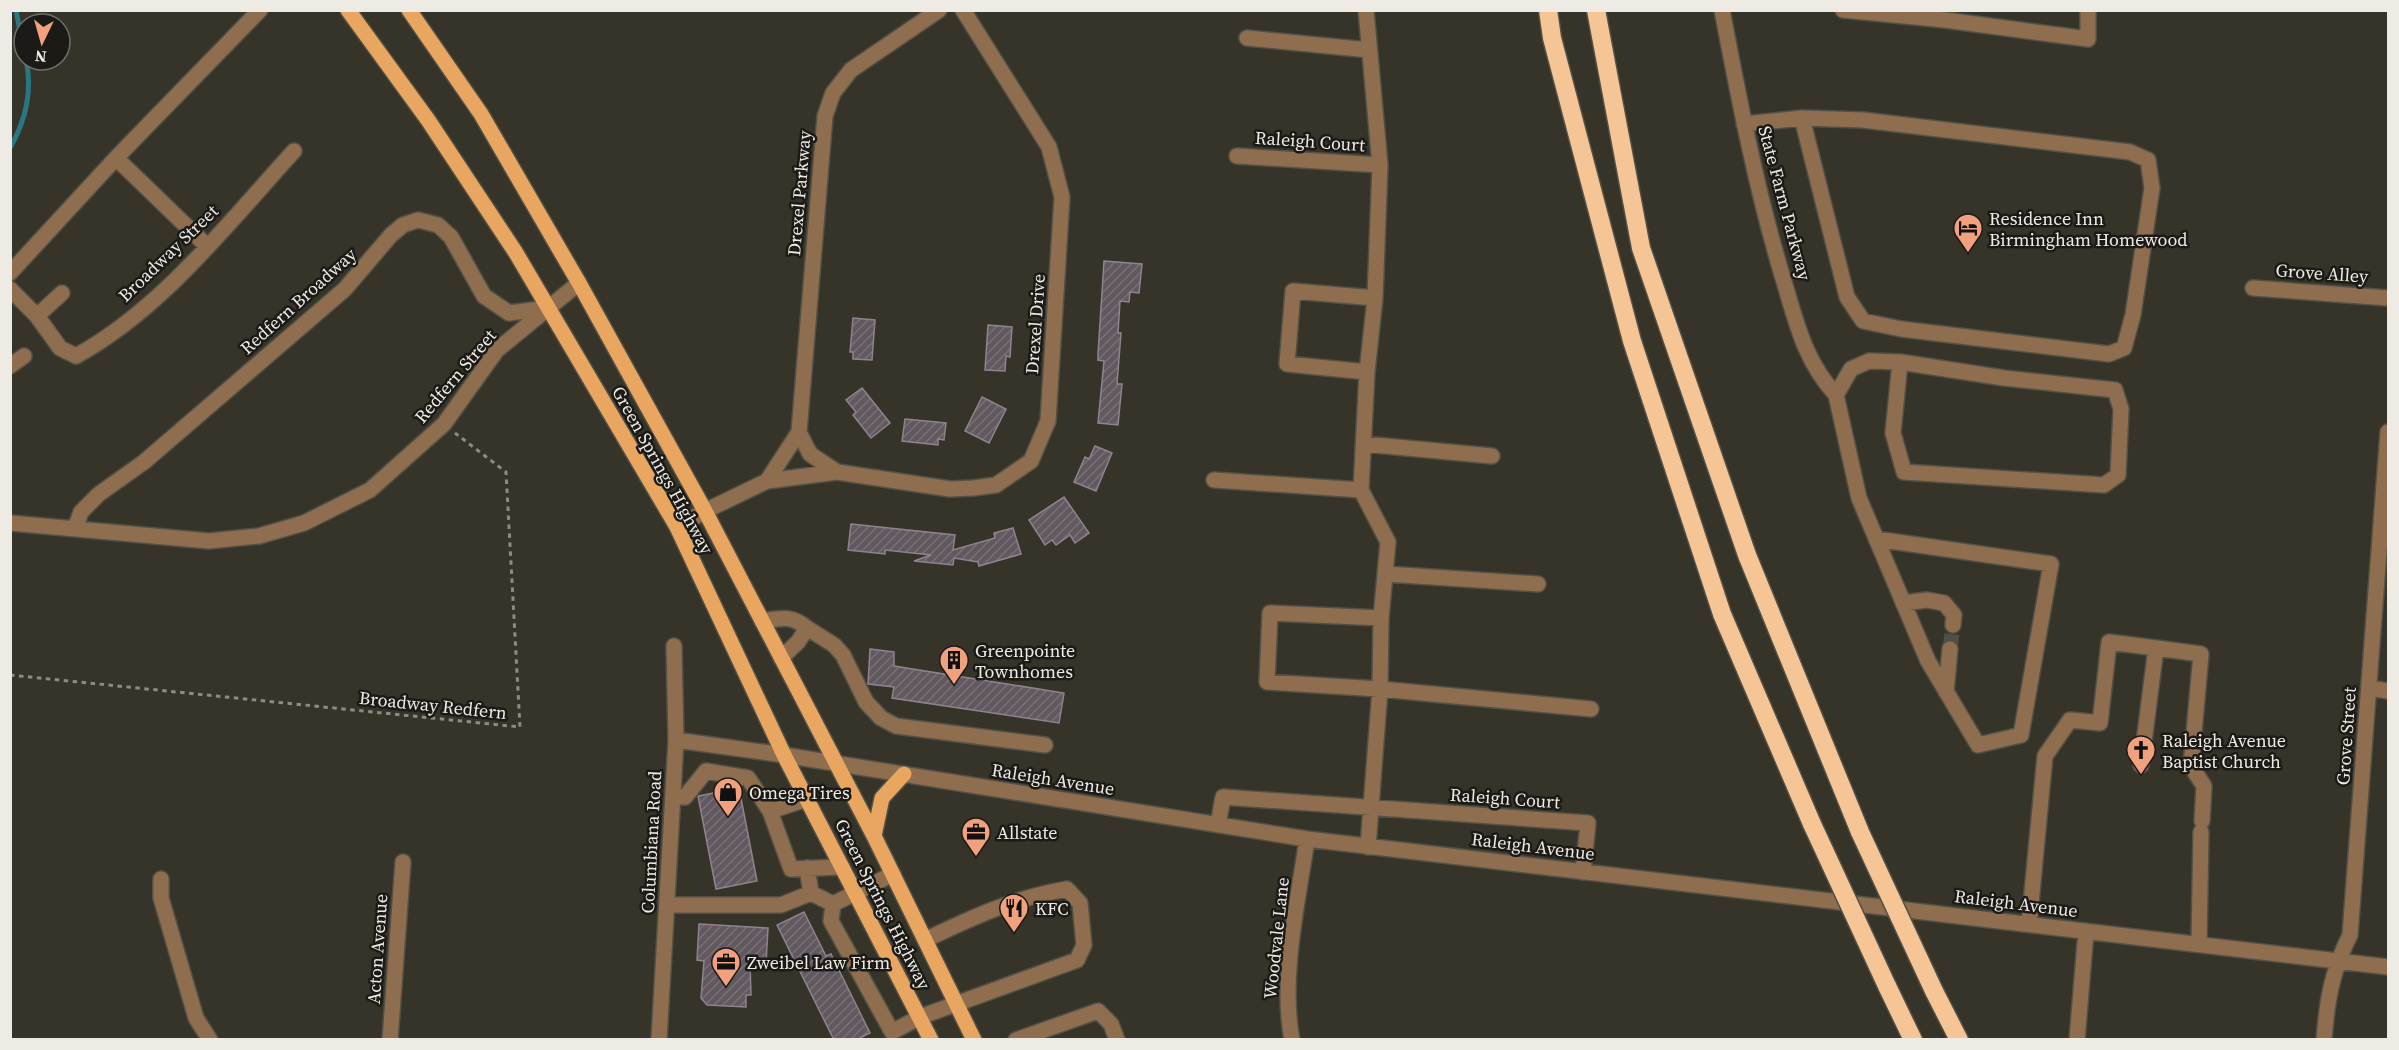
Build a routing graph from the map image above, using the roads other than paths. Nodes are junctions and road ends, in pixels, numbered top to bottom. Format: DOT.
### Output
graph roads {
  1 [pos="260,10"];
  2 [pos="348,10"];
  3 [pos="409,10"];
  4 [pos="939,10"];
  5 [pos="963,10"];
  6 [pos="1366,10"];
  7 [pos="1548,10"];
  8 [pos="1596,10"];
  9 [pos="1722,10"];
  10 [pos="1844,10"];
  11 [pos="2088,10"];
  12 [pos="249,17"];
  13 [pos="1247,38"];
  14 [pos="1369,50"];
  15 [pos="1802,118"];
  16 [pos="1744,124"];
  17 [pos="294,151"];
  18 [pos="1237,156"];
  19 [pos="116,158"];
  20 [pos="1380,165"];
  21 [pos="207,246"];
  22 [pos="10,273"];
  23 [pos="579,283"];
  24 [pos="2253,288"];
  25 [pos="10,289"];
  26 [pos="62,293"];
  27 [pos="1375,298"];
  28 [pos="2388,298"];
  29 [pos="548,308"];
  30 [pos="37,315"];
  31 [pos="24,356"];
  32 [pos="1900,362"];
  33 [pos="10,366"];
  34 [pos="1367,372"];
  35 [pos="1836,395"];
  36 [pos="799,432"];
  37 [pos="2388,432"];
  38 [pos="1364,444"];
  39 [pos="1492,456"];
  40 [pos="837,472"];
  41 [pos="1214,480"];
  42 [pos="768,481"];
  43 [pos="1361,490"];
  44 [pos="705,511"];
  45 [pos="10,523"];
  46 [pos="677,526"];
  47 [pos="75,529"];
  48 [pos="1876,539"];
  49 [pos="1386,574"];
  50 [pos="1538,584"];
  51 [pos="1903,603"];
  52 [pos="1381,618"];
  53 [pos="762,621"];
  54 [pos="1953,625"];
  55 [pos="807,628"];
  56 [pos="674,646"];
  57 [pos="2156,648"];
  58 [pos="1950,649"];
  59 [pos="781,658"];
  60 [pos="2369,688"];
  61 [pos="1380,689"];
  62 [pos="2388,691"];
  63 [pos="1946,692"];
  64 [pos="1591,709"];
  65 [pos="676,740"];
  66 [pos="1045,745"];
  67 [pos="734,748"];
  68 [pos="784,755"];
  69 [pos="836,763"];
  70 [pos="2141,765"];
  71 [pos="730,774"];
  72 [pos="904,774"];
  73 [pos="673,797"];
  74 [pos="807,799"];
  75 [pos="1370,808"];
  76 [pos="770,811"];
  77 [pos="1218,825"];
  78 [pos="874,836"];
  79 [pos="1307,839"];
  80 [pos="1368,847"];
  81 [pos="403,862"];
  82 [pos="842,867"];
  83 [pos="807,868"];
  84 [pos="1583,872"];
  85 [pos="893,874"];
  86 [pos="161,879"];
  87 [pos="855,892"];
  88 [pos="811,893"];
  89 [pos="832,904"];
  90 [pos="667,905"];
  91 [pos="2029,924"];
  92 [pos="2086,931"];
  93 [pos="925,940"];
  94 [pos="2199,944"];
  95 [pos="2337,961"];
  96 [pos="2388,967"];
  97 [pos="957,1005"];
  98 [pos="920,1017"];
  99 [pos="210,1040"];
  100 [pos="390,1040"];
  101 [pos="659,1040"];
  102 [pos="931,1040"];
  103 [pos="974,1040"];
  104 [pos="1016,1040"];
  105 [pos="1117,1040"];
  106 [pos="1292,1040"];
  107 [pos="1913,1040"];
  108 [pos="1959,1040"];
  109 [pos="2077,1040"];
  110 [pos="2324,1040"];
  1 -- 12 [label="street"];
  2 -- 29 [label="main road, Green Springs Highway"];
  3 -- 23 [label="main road, Green Springs Highway"];
  4 -- 36 [label="street, Drexel Parkway"];
  5 -- 40 [label="street, Drexel Drive"];
  6 -- 14 [label="street, Raleigh Court"];
  7 -- 107 [label="highway, bridge"];
  8 -- 108 [label="highway, bridge"];
  9 -- 16 [label="street, State Farm Parkway"];
  10 -- 11 [label="street"];
  12 -- 19 [label="street"];
  13 -- 14 [label="street"];
  14 -- 20 [label="street, Raleigh Court"];
  15 -- 15 [label="street"];
  15 -- 16 [label="street"];
  16 -- 35 [label="street, State Farm Parkway"];
  17 -- 21 [label="street, Broadway Street"];
  18 -- 20 [label="street, Raleigh Court"];
  19 -- 21 [label="street"];
  19 -- 22 [label="street"];
  20 -- 27 [label="street, Raleigh Court"];
  21 -- 30 [label="street, Broadway Street"];
  23 -- 29 [label="street, Redfern Street"];
  23 -- 44 [label="main road, Green Springs Highway"];
  24 -- 28 [label="street, Grove Alley"];
  25 -- 30 [label="street, Broadway Street"];
  26 -- 30 [label="street"];
  27 -- 34 [label="street, Raleigh Court"];
  27 -- 34 [label="street"];
  29 -- 46 [label="main road, Green Springs Highway"];
  29 -- 47 [label="street, Redfern Street"];
  29 -- 47 [label="street, Redfern Broadway"];
  31 -- 33 [label="street"];
  32 -- 32 [label="street"];
  32 -- 35 [label="street"];
  34 -- 38 [label="street, Raleigh Court"];
  35 -- 48 [label="street"];
  36 -- 40 [label="street, Drexel Drive"];
  36 -- 42 [label="street, Drexel Parkway"];
  37 -- 60 [label="street, Grove Street"];
  38 -- 39 [label="street"];
  38 -- 43 [label="street, Raleigh Court"];
  40 -- 42 [label="street, Drexel Drive"];
  41 -- 43 [label="street"];
  42 -- 44 [label="street"];
  43 -- 49 [label="street"];
  44 -- 46 [label="street"];
  44 -- 53 [label="main road, Green Springs Highway"];
  45 -- 47 [label="street, Redfern Street"];
  46 -- 68 [label="main road, Green Springs Highway"];
  48 -- 51 [label="street"];
  48 -- 63 [label="street"];
  49 -- 50 [label="street"];
  49 -- 52 [label="street"];
  51 -- 54 [label="street"];
  51 -- 63 [label="street"];
  52 -- 61 [label="street"];
  52 -- 61 [label="street"];
  53 -- 55 [label="street"];
  53 -- 59 [label="main road, Green Springs Highway"];
  55 -- 59 [label="street"];
  55 -- 66 [label="street"];
  56 -- 65 [label="street, Columbiana Road"];
  57 -- 70 [label="street"];
  57 -- 91 [label="street"];
  57 -- 94 [label="street"];
  58 -- 63 [label="street"];
  59 -- 69 [label="main road, Green Springs Highway"];
  60 -- 62 [label="street"];
  60 -- 95 [label="street, Grove Street"];
  61 -- 64 [label="street"];
  61 -- 75 [label="street"];
  65 -- 67 [label="street, Raleigh Avenue"];
  65 -- 73 [label="street, Columbiana Road"];
  67 -- 68 [label="street, Raleigh Avenue"];
  67 -- 71 [label="street"];
  68 -- 69 [label="street, Raleigh Avenue"];
  68 -- 74 [label="main road, Green Springs Highway"];
  69 -- 72 [label="street, Raleigh Avenue"];
  69 -- 78 [label="main road, Green Springs Highway"];
  71 -- 73 [label="street"];
  71 -- 76 [label="street"];
  72 -- 77 [label="street, Raleigh Avenue"];
  72 -- 78 [label="main road"];
  73 -- 90 [label="street, Columbiana Road"];
  74 -- 76 [label="street"];
  74 -- 82 [label="main road, Green Springs Highway"];
  75 -- 77 [label="street, Raleigh Court"];
  75 -- 80 [label="street"];
  75 -- 84 [label="street, Raleigh Court"];
  76 -- 83 [label="street"];
  77 -- 79 [label="street, Raleigh Avenue"];
  78 -- 85 [label="main road, Green Springs Highway"];
  79 -- 80 [label="street, Raleigh Avenue"];
  79 -- 106 [label="street, Woodvale Lane"];
  80 -- 84 [label="street, Raleigh Avenue"];
  81 -- 100 [label="street, Acton Avenue"];
  82 -- 83 [label="street"];
  82 -- 87 [label="main road, Green Springs Highway"];
  83 -- 88 [label="street"];
  84 -- 91 [label="street, Raleigh Avenue"];
  85 -- 87 [label="street"];
  85 -- 93 [label="main road, Green Springs Highway"];
  86 -- 99 [label="street"];
  87 -- 89 [label="street"];
  87 -- 98 [label="main road, Green Springs Highway"];
  88 -- 89 [label="street"];
  88 -- 90 [label="street"];
  89 -- 98 [label="street"];
  90 -- 101 [label="street, Columbiana Road"];
  91 -- 92 [label="street, Raleigh Avenue"];
  92 -- 94 [label="street, Raleigh Avenue"];
  92 -- 109 [label="street"];
  93 -- 97 [label="main road, Green Springs Highway"];
  93 -- 97 [label="street"];
  94 -- 95 [label="street, Raleigh Avenue"];
  95 -- 96 [label="street, Raleigh Avenue"];
  95 -- 110 [label="street, Grove Street"];
  97 -- 98 [label="street"];
  97 -- 103 [label="main road, Green Springs Highway"];
  98 -- 102 [label="main road, Green Springs Highway"];
  104 -- 105 [label="street"];
}
